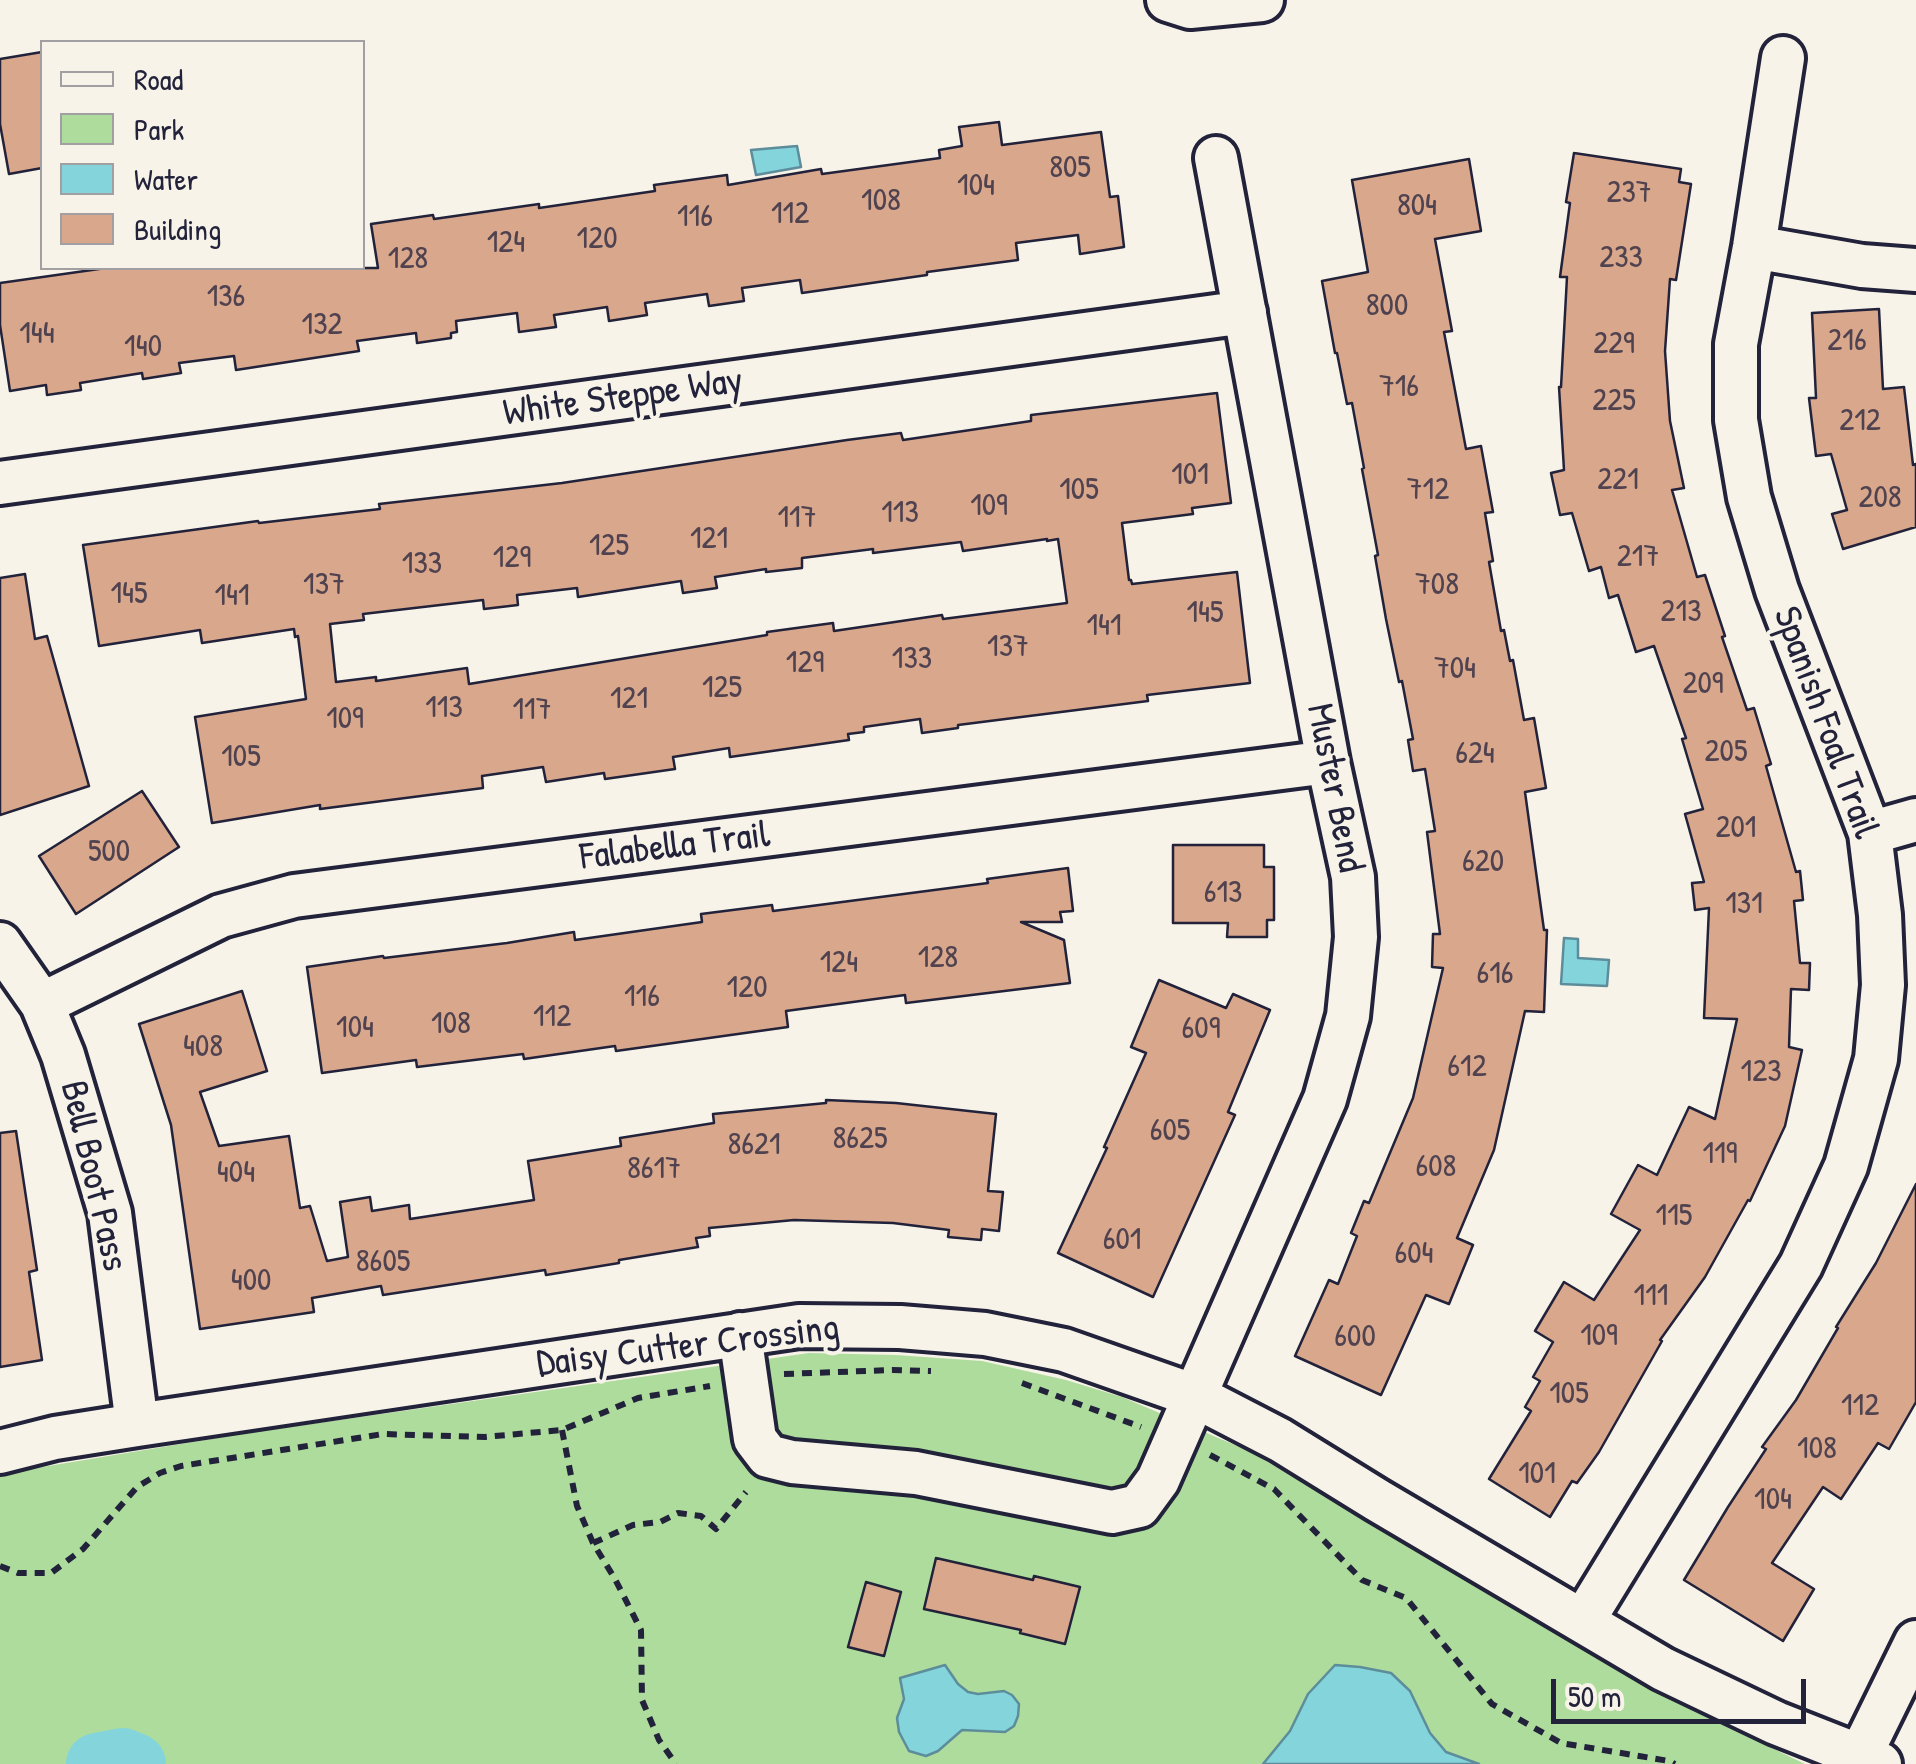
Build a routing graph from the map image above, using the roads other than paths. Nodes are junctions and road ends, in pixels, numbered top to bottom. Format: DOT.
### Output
graph roads {
  1 [pos="1168,0"];
  2 [pos="1262,0"];
  3 [pos="1782,58"];
  4 [pos="1216,158"];
  5 [pos="1754,247"];
  6 [pos="1916,270"];
  7 [pos="1245,312"];
  8 [pos="0,483"];
  9 [pos="1328,762"];
  10 [pos="1916,820"];
  11 [pos="1870,833"];
  12 [pos="0,944"];
  13 [pos="42,1004"];
  14 [pos="740,1334"];
  15 [pos="1195,1396"];
  16 [pos="137,1424"];
  17 [pos="0,1452"];
  18 [pos="1583,1621"];
  19 [pos="1916,1642"];
  20 [pos="1865,1761"];
  1 -- 2 [label="street"];
  3 -- 5 [label="street, Spanish Foal Trail"];
  4 -- 7 [label="street, Muster Bend"];
  5 -- 6 [label="street"];
  5 -- 11 [label="street, Spanish Foal Trail"];
  7 -- 8 [label="street, White Steppe Way"];
  7 -- 9 [label="street, Muster Bend"];
  9 -- 13 [label="street, Falabella Trail"];
  9 -- 15 [label="street, Muster Bend"];
  10 -- 11 [label="street"];
  11 -- 18 [label="street, Spanish Foal Trail"];
  12 -- 13 [label="street, Bell Boot Pass"];
  13 -- 16 [label="street, Bell Boot Pass"];
  14 -- 15 [label="street, Daisy Cutter Crossing"];
  14 -- 15 [label="street, Muster Bend"];
  14 -- 16 [label="street, Daisy Cutter Crossing"];
  15 -- 18 [label="street, Daisy Cutter Crossing"];
  16 -- 17 [label="street, Daisy Cutter Crossing"];
  18 -- 20 [label="street, Daisy Cutter Crossing"];
  19 -- 20 [label="street"];
}
